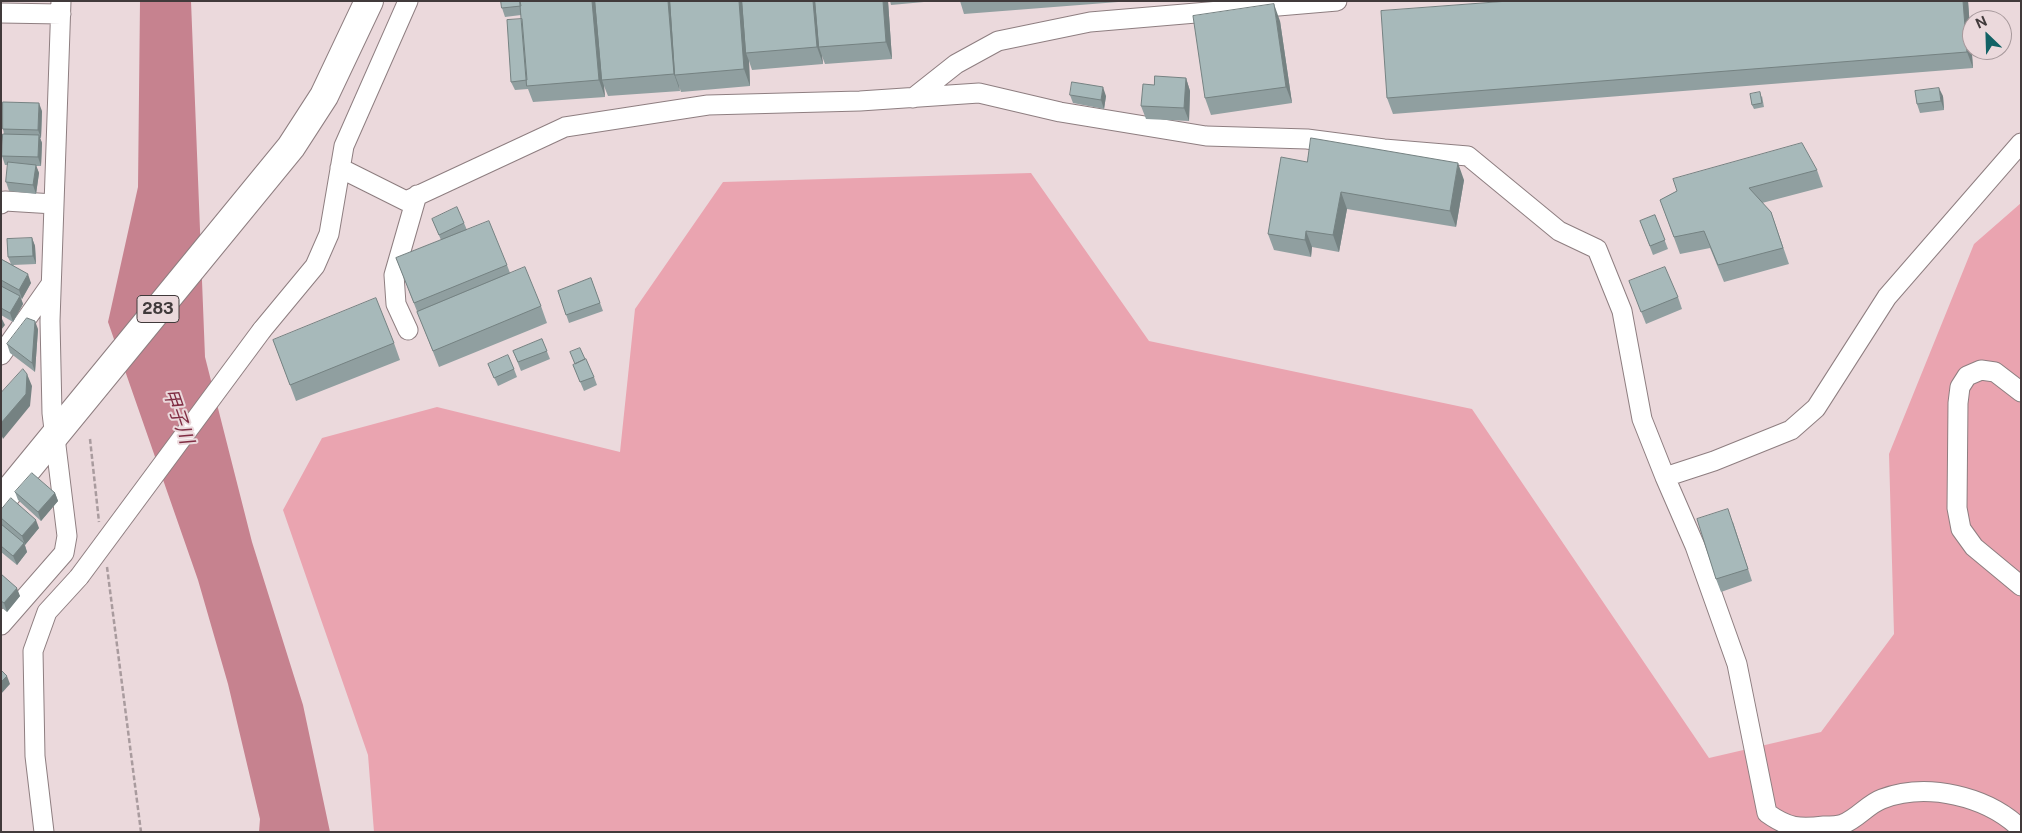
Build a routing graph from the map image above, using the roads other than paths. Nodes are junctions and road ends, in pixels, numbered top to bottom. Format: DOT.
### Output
graph roads {
  1 [pos="354,1"];
  2 [pos="369,1"];
  3 [pos="408,1"];
  4 [pos="1338,1"];
  5 [pos="61,8"];
  6 [pos="1,13"];
  7 [pos="913,98"];
  8 [pos="2021,143"];
  9 [pos="340,168"];
  10 [pos="247,189"];
  11 [pos="417,195"];
  12 [pos="1,204"];
  13 [pos="54,204"];
  14 [pos="51,284"];
  15 [pos="408,330"];
  16 [pos="1,354"];
  17 [pos="2021,392"];
  18 [pos="59,417"];
  19 [pos="1,475"];
  20 [pos="1665,477"];
  21 [pos="1,501"];
  22 [pos="2021,586"];
  23 [pos="1,624"];
  24 [pos="1776,827"];
  25 [pos="2021,830"];
  26 [pos="44,832"];
  1 -- 10 [label="highway, 283"];
  2 -- 10 [label="highway, 283"];
  3 -- 9 [label="street"];
  4 -- 7 [label="street"];
  5 -- 6 [label="street"];
  5 -- 13 [label="street"];
  7 -- 11 [label="street"];
  7 -- 20 [label="street"];
  8 -- 20 [label="street"];
  9 -- 11 [label="street"];
  9 -- 26 [label="street, bridge"];
  10 -- 18 [label="highway, 283"];
  11 -- 15 [label="street"];
  12 -- 13 [label="street"];
  13 -- 14 [label="street"];
  14 -- 16 [label="street"];
  14 -- 18 [label="street"];
  17 -- 22 [label="street"];
  18 -- 19 [label="highway, 283"];
  18 -- 21 [label="highway, 283"];
  18 -- 23 [label="street"];
  20 -- 24 [label="street"];
  24 -- 25 [label="street"];
}
